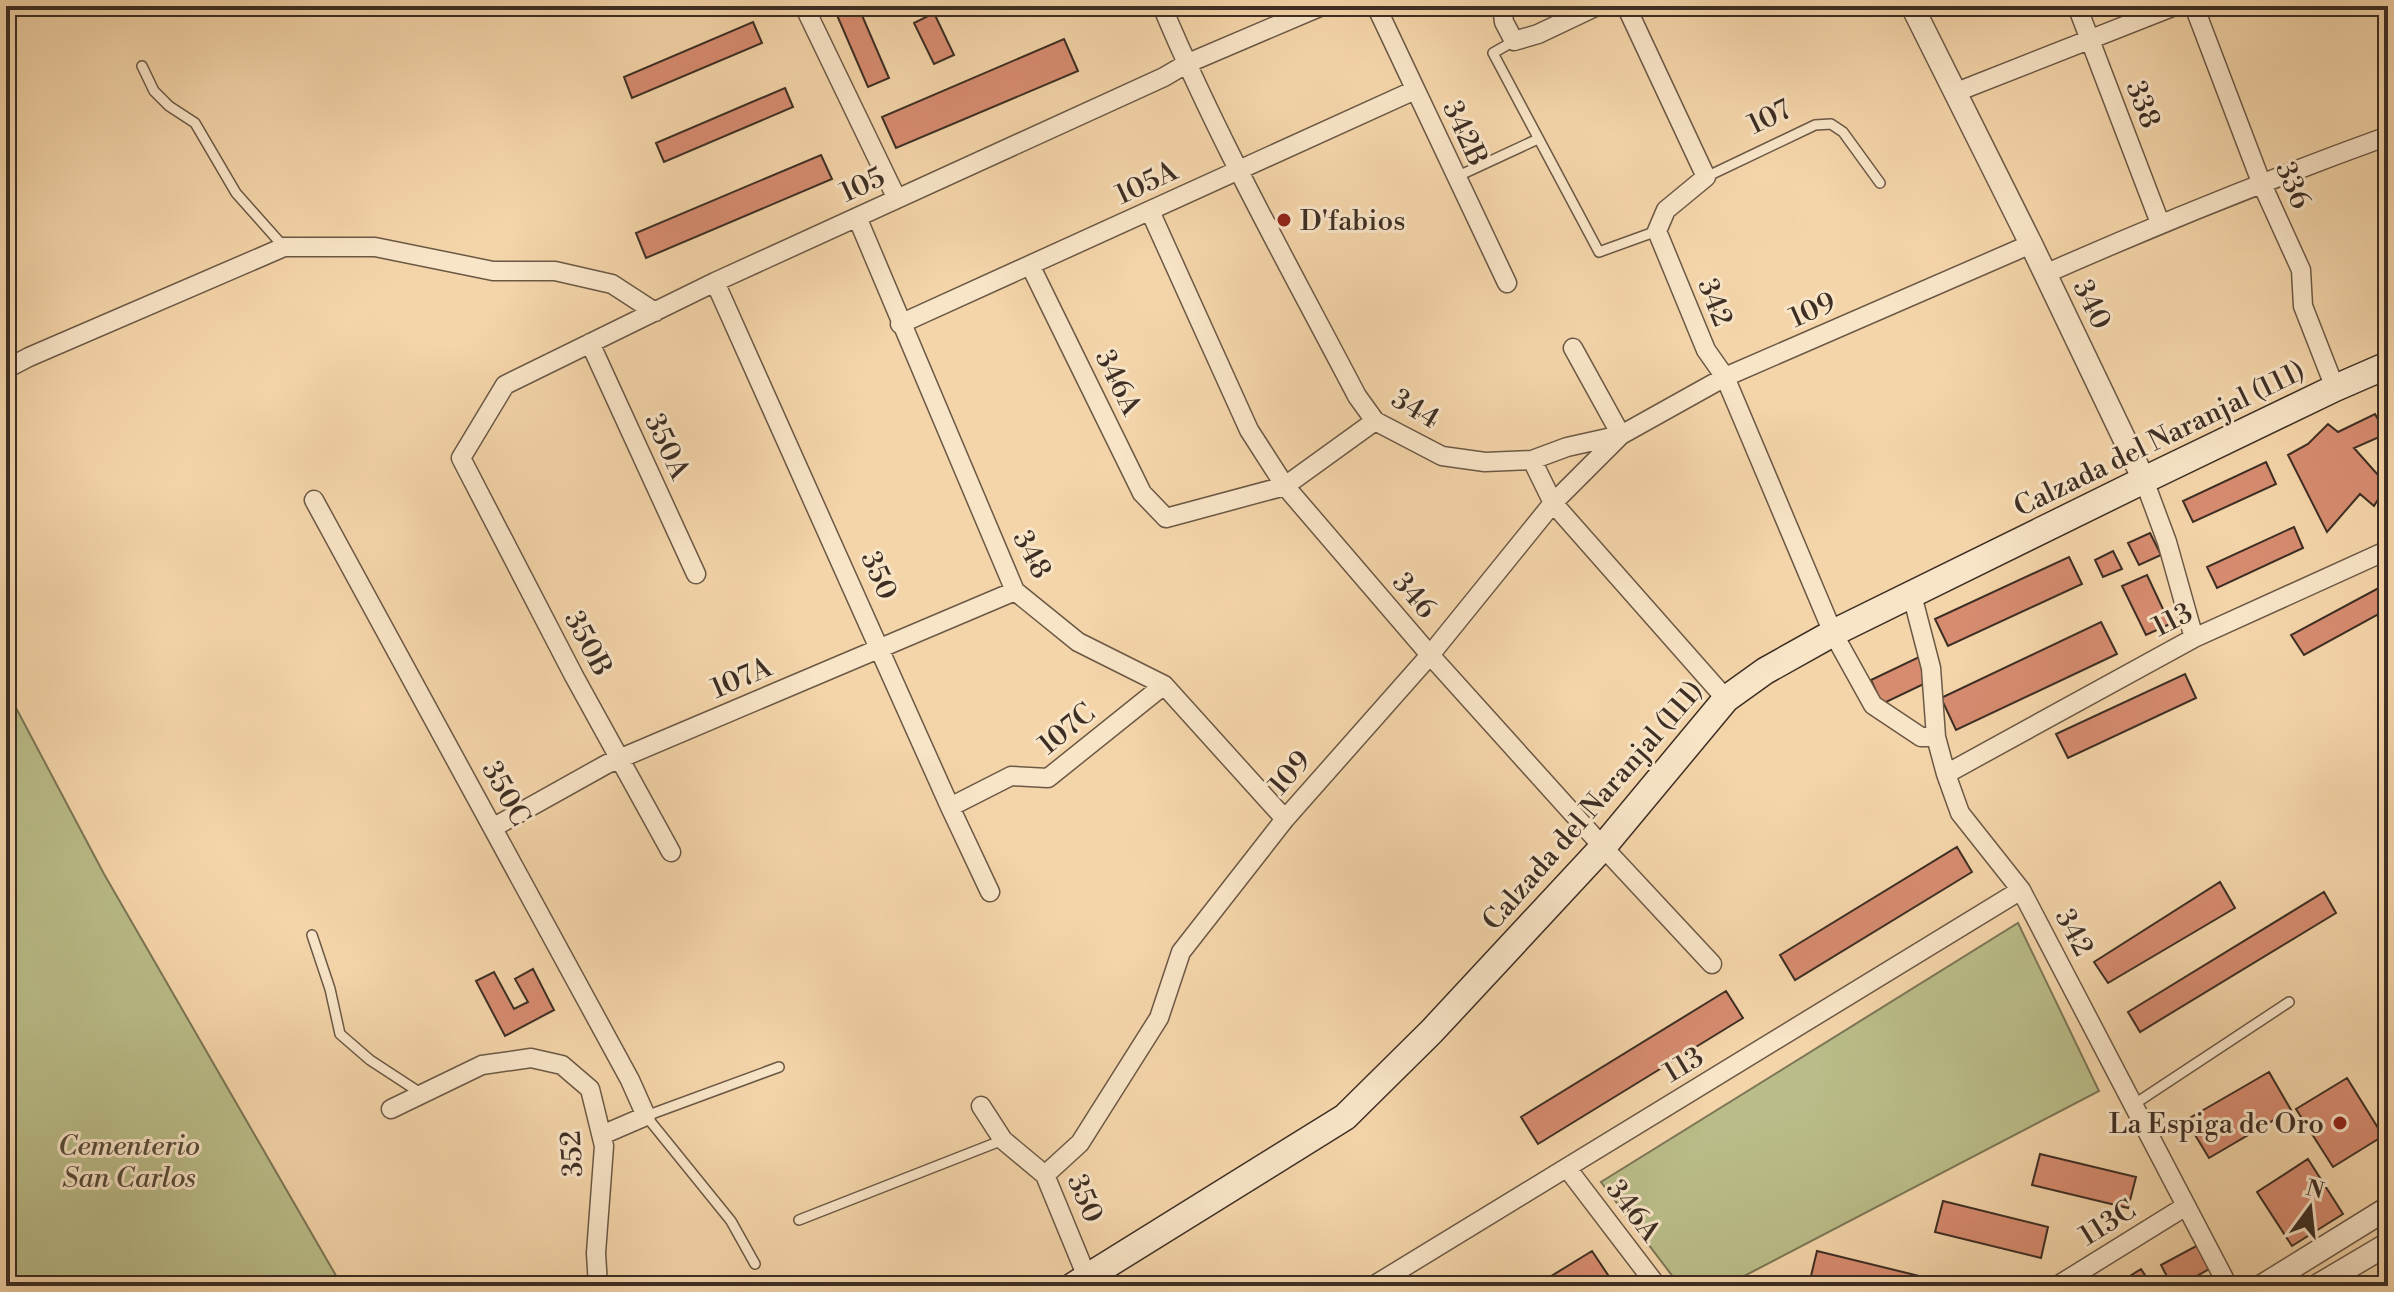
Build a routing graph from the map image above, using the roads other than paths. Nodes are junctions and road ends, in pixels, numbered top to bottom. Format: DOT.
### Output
graph roads {
  1 [pos="804,6"];
  2 [pos="1162,6"];
  3 [pos="1322,6"];
  4 [pos="1376,6"];
  5 [pos="1502,6"];
  6 [pos="1597,6"];
  7 [pos="1626,6"];
  8 [pos="1912,6"];
  9 [pos="2077,6"];
  10 [pos="2175,6"];
  11 [pos="2194,6"];
  12 [pos="2089,38"];
  13 [pos="1514,41"];
  14 [pos="1186,64"];
  15 [pos="142,66"];
  16 [pos="1415,90"];
  17 [pos="1954,93"];
  18 [pos="2388,136"];
  19 [pos="1538,139"];
  20 [pos="1238,169"];
  21 [pos="1456,177"];
  22 [pos="1706,177"];
  23 [pos="2261,182"];
  24 [pos="1880,183"];
  25 [pos="897,199"];
  26 [pos="1150,211"];
  27 [pos="857,217"];
  28 [pos="2160,223"];
  29 [pos="1657,231"];
  30 [pos="2031,244"];
  31 [pos="284,247"];
  32 [pos="1030,265"];
  33 [pos="2045,274"];
  34 [pos="715,282"];
  35 [pos="1507,283"];
  36 [pos="655,312"];
  37 [pos="900,324"];
  38 [pos="590,343"];
  39 [pos="1573,348"];
  40 [pos="2388,365"];
  41 [pos="6,369"];
  42 [pos="1725,377"];
  43 [pos="2335,388"];
  44 [pos="1375,421"];
  45 [pos="1621,435"];
  46 [pos="461,458"];
  47 [pos="1532,460"];
  48 [pos="2144,480"];
  49 [pos="1285,486"];
  50 [pos="314,500"];
  51 [pos="1553,503"];
  52 [pos="2388,550"];
  53 [pos="696,574"];
  54 [pos="1015,591"];
  55 [pos="1912,595"];
  56 [pos="1833,633"];
  57 [pos="2194,638"];
  58 [pos="880,649"];
  59 [pos="1430,655"];
  60 [pos="1164,685"];
  61 [pos="1726,699"];
  62 [pos="1936,737"];
  63 [pos="620,759"];
  64 [pos="1946,774"];
  65 [pos="950,807"];
  66 [pos="1285,819"];
  67 [pos="494,827"];
  68 [pos="1603,847"];
  69 [pos="671,852"];
  70 [pos="2021,890"];
  71 [pos="990,892"];
  72 [pos="312,935"];
  73 [pos="1712,964"];
  74 [pos="2289,1002"];
  75 [pos="779,1067"];
  76 [pos="422,1094"];
  77 [pos="2133,1105"];
  78 [pos="981,1106"];
  79 [pos="391,1109"];
  80 [pos="646,1116"];
  81 [pos="602,1135"];
  82 [pos="1003,1140"];
  83 [pos="1567,1168"];
  84 [pos="1045,1175"];
  85 [pos="2186,1206"];
  86 [pos="2388,1208"];
  87 [pos="799,1220"];
  88 [pos="2388,1244"];
  89 [pos="755,1264"];
  90 [pos="1084,1283"];
  91 [pos="598,1286"];
  92 [pos="1373,1286"];
  93 [pos="1657,1286"];
  94 [pos="2057,1286"];
  95 [pos="2228,1286"];
  96 [pos="2262,1286"];
  97 [pos="2317,1286"];
  1 -- 25 [label="street"];
  2 -- 14 [label="street, 344"];
  3 -- 14 [label="street, 105"];
  4 -- 16 [label="street, 342B"];
  5 -- 13 [label="street"];
  6 -- 13 [label="street"];
  7 -- 22 [label="street"];
  8 -- 17 [label="street, 340"];
  9 -- 12 [label="street, 338"];
  10 -- 12 [label="street"];
  11 -- 23 [label="street, 336"];
  12 -- 17 [label="street"];
  12 -- 28 [label="street, 338"];
  13 -- 19 [label="lane"];
  14 -- 20 [label="street, 344"];
  14 -- 25 [label="street, 105"];
  15 -- 31 [label="lane"];
  16 -- 20 [label="street, 105A"];
  16 -- 21 [label="street, 342B"];
  17 -- 30 [label="street, 340"];
  18 -- 23 [label="street"];
  19 -- 21 [label="lane"];
  19 -- 29 [label="lane"];
  20 -- 26 [label="street, 105A"];
  20 -- 44 [label="street, 344"];
  21 -- 35 [label="street, 342B"];
  22 -- 24 [label="lane, 107"];
  22 -- 29 [label="street"];
  23 -- 28 [label="street"];
  23 -- 43 [label="street, 336"];
  25 -- 27 [label="street, 105"];
  26 -- 32 [label="street, 105A"];
  26 -- 49 [label="street, 346"];
  27 -- 34 [label="street, 105"];
  27 -- 37 [label="street, 348"];
  28 -- 33 [label="street"];
  29 -- 42 [label="street, 342"];
  30 -- 33 [label="street, 340"];
  30 -- 42 [label="street, 109"];
  31 -- 36 [label="street"];
  31 -- 41 [label="street"];
  32 -- 37 [label="street, 105A"];
  32 -- 49 [label="street, 346A"];
  33 -- 48 [label="street, 340"];
  34 -- 36 [label="street, 105"];
  34 -- 58 [label="street, 350"];
  36 -- 38 [label="street, 105"];
  37 -- 54 [label="street, 348"];
  38 -- 46 [label="street, 105"];
  38 -- 53 [label="street, 350A"];
  39 -- 45 [label="street"];
  40 -- 43 [label="main road, Calzada del Naranjal (111)"];
  42 -- 45 [label="street, 109"];
  42 -- 56 [label="street, 342"];
  43 -- 48 [label="main road, Calzada del Naranjal (111)"];
  44 -- 47 [label="street, 344"];
  44 -- 49 [label="street"];
  45 -- 47 [label="street, 109"];
  45 -- 51 [label="street, 109"];
  46 -- 63 [label="street, 350B"];
  47 -- 51 [label="street"];
  48 -- 55 [label="main road, Calzada del Naranjal (111)"];
  48 -- 57 [label="street, 340"];
  49 -- 59 [label="street, 346"];
  50 -- 67 [label="street, 350C"];
  51 -- 59 [label="street, 109"];
  51 -- 61 [label="street"];
  52 -- 57 [label="street, 113"];
  54 -- 58 [label="street, 107A"];
  54 -- 60 [label="street, 348"];
  55 -- 56 [label="main road, Calzada del Naranjal (111)"];
  55 -- 62 [label="street, 342"];
  56 -- 61 [label="main road, Calzada del Naranjal (111)"];
  56 -- 62 [label="street, 342"];
  57 -- 64 [label="street, 113"];
  58 -- 63 [label="street, 107A"];
  58 -- 65 [label="street, 350"];
  59 -- 66 [label="street, 109"];
  59 -- 68 [label="street, 346"];
  60 -- 65 [label="street, 107C"];
  60 -- 66 [label="street, 348"];
  61 -- 68 [label="main road, Calzada del Naranjal (111)"];
  62 -- 64 [label="street, 342"];
  63 -- 67 [label="street, 107A"];
  63 -- 69 [label="street, 350B"];
  64 -- 70 [label="street, 342"];
  65 -- 71 [label="street, 350"];
  66 -- 84 [label="street, 109"];
  67 -- 80 [label="street, 350C"];
  68 -- 73 [label="street, 346"];
  68 -- 90 [label="main road, Calzada del Naranjal (111)"];
  70 -- 77 [label="street, 342"];
  70 -- 83 [label="street, 113"];
  72 -- 76 [label="lane"];
  74 -- 77 [label="lane"];
  75 -- 80 [label="lane"];
  76 -- 79 [label="street"];
  76 -- 81 [label="street, 352"];
  77 -- 85 [label="street, 342"];
  78 -- 82 [label="street, 350"];
  80 -- 81 [label="street"];
  80 -- 89 [label="lane"];
  81 -- 91 [label="street, 352"];
  82 -- 84 [label="street, 350"];
  82 -- 87 [label="lane"];
  83 -- 92 [label="street, 113"];
  83 -- 93 [label="street, 346A"];
  84 -- 90 [label="street, 350"];
  85 -- 94 [label="street, 113C"];
  85 -- 95 [label="street, 342"];
  86 -- 96 [label="street"];
  88 -- 97 [label="street"];
}
